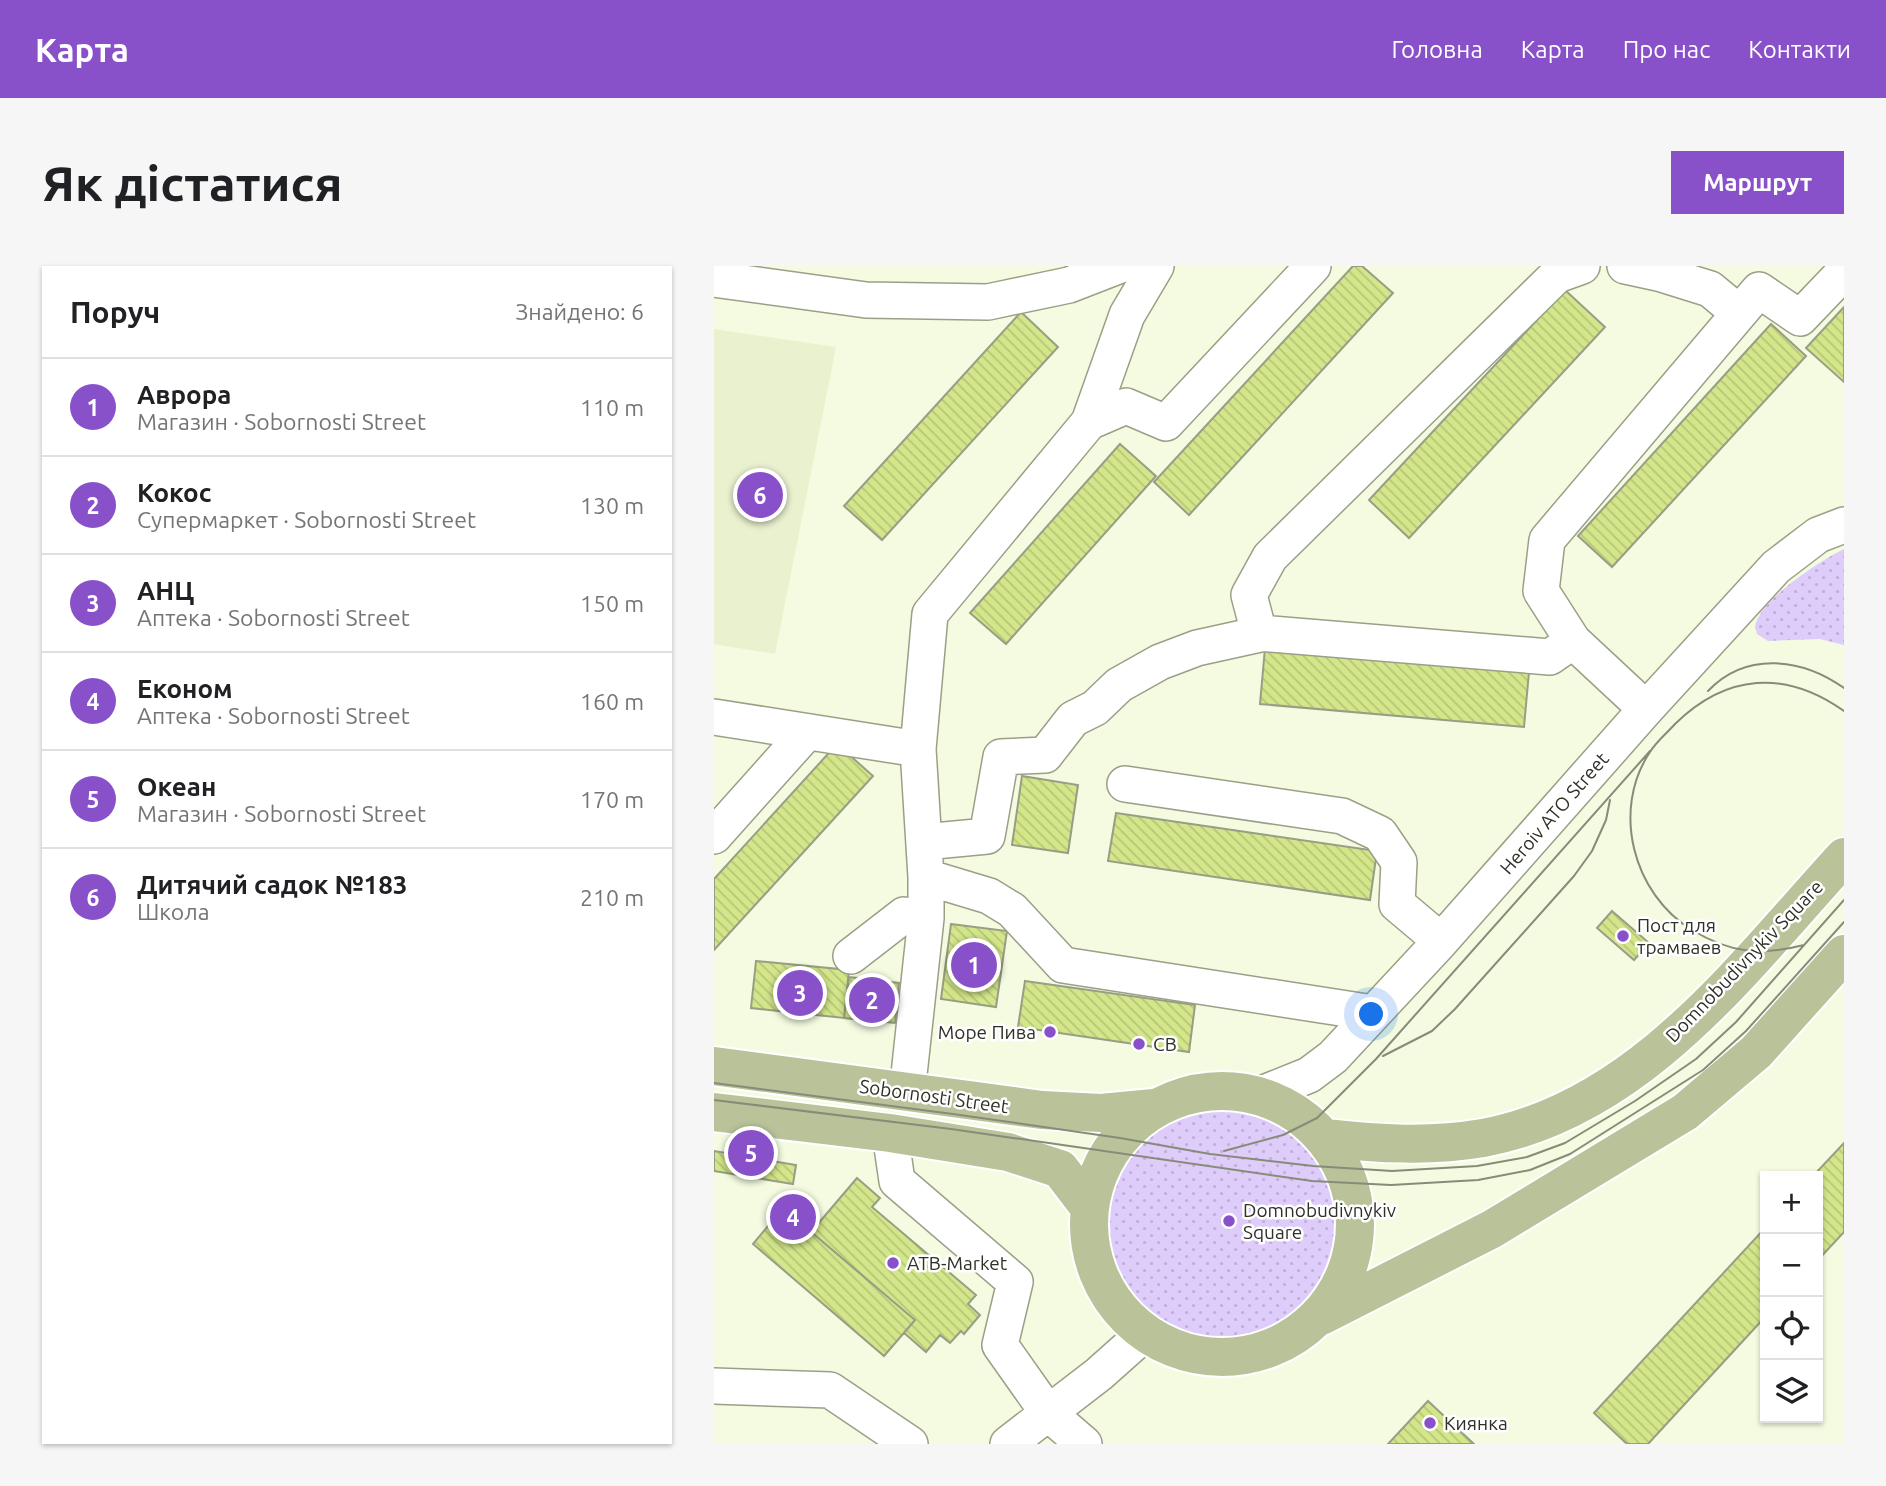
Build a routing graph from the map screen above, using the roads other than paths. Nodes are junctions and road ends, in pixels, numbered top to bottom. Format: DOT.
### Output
graph roads {
  1 [pos="1118,266"];
  2 [pos="1156,266"];
  3 [pos="1313,266"];
  4 [pos="1582,266"];
  5 [pos="1625,266"];
  6 [pos="1844,272"];
  7 [pos="714,279"];
  8 [pos="1739,313"];
  9 [pos="1089,422"];
  10 [pos="1844,525"];
  11 [pos="1265,633"];
  12 [pos="1573,641"];
  13 [pos="1646,709"];
  14 [pos="714,717"];
  15 [pos="807,732"];
  16 [pos="918,749"];
  17 [pos="1125,784"];
  18 [pos="714,836"];
  19 [pos="924,842"];
  20 [pos="1844,857"];
  21 [pos="926,877"];
  22 [pos="926,918"];
  23 [pos="1441,941"];
  24 [pos="1844,954"];
  25 [pos="851,956"];
  26 [pos="1373,1013"];
  27 [pos="714,1066"];
  28 [pos="908,1094"];
  29 [pos="1259,1095"];
  30 [pos="1154,1108"];
  31 [pos="714,1112"];
  32 [pos="890,1133"];
  33 [pos="1325,1138"];
  34 [pos="1089,1206"];
  35 [pos="1316,1319"];
  36 [pos="1146,1333"];
  37 [pos="714,1386"];
  38 [pos="1048,1413"];
  39 [pos="909,1444"];
  40 [pos="1008,1444"];
  41 [pos="1084,1444"];
  1 -- 7 [label="street"];
  2 -- 9 [label="street"];
  3 -- 9 [label="street"];
  4 -- 11 [label="street"];
  5 -- 8 [label="street"];
  6 -- 8 [label="street"];
  8 -- 12 [label="street"];
  9 -- 16 [label="street"];
  10 -- 13 [label="street, Heroiv ATO Street"];
  11 -- 12 [label="street"];
  11 -- 19 [label="street"];
  12 -- 13 [label="street"];
  13 -- 23 [label="street, Heroiv ATO Street"];
  14 -- 15 [label="street"];
  15 -- 16 [label="street"];
  15 -- 18 [label="street"];
  16 -- 19 [label="street"];
  17 -- 23 [label="street"];
  19 -- 21 [label="street"];
  20 -- 33 [label="main road, Domnobudivnykiv Square"];
  21 -- 22 [label="street"];
  21 -- 26 [label="street"];
  22 -- 25 [label="street"];
  22 -- 28 [label="street"];
  23 -- 26 [label="street, Heroiv ATO Street"];
  24 -- 35 [label="main road"];
  26 -- 29 [label="street, Heroiv ATO Street"];
  27 -- 28 [label="main road, Sobornosti Street"];
  28 -- 30 [label="main road, Sobornosti Street"];
  29 -- 30 [label="main road"];
  29 -- 33 [label="main road"];
  30 -- 34 [label="main road"];
  31 -- 32 [label="main road"];
  32 -- 34 [label="main road"];
  32 -- 38 [label="street"];
  33 -- 35 [label="main road"];
  34 -- 36 [label="main road"];
  35 -- 36 [label="main road"];
  36 -- 38 [label="street"];
  37 -- 39 [label="street"];
  38 -- 40 [label="street"];
  38 -- 41 [label="street"];
}
